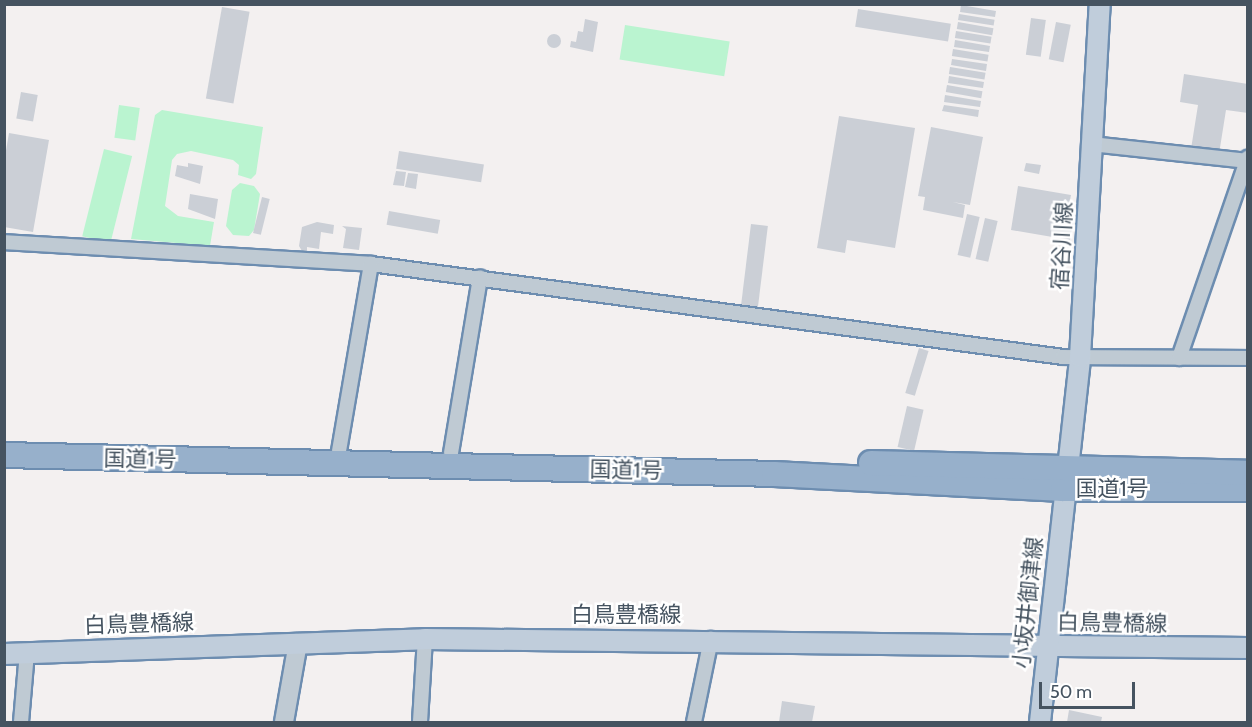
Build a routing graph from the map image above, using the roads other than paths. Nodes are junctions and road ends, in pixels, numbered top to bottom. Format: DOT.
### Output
graph roads {
  1 [pos="1100,4"];
  2 [pos="1091,144"];
  3 [pos="1247,160"];
  4 [pos="4,242"];
  5 [pos="371,264"];
  6 [pos="480,277"];
  7 [pos="1080,357"];
  8 [pos="1179,358"];
  9 [pos="1248,358"];
  10 [pos="4,439"];
  11 [pos="339,451"];
  12 [pos="451,453"];
  13 [pos="4,455"];
  14 [pos="1248,473"];
  15 [pos="1065,478"];
  16 [pos="1248,489"];
  17 [pos="424,639"];
  18 [pos="711,639"];
  19 [pos="298,643"];
  20 [pos="1047,646"];
  21 [pos="1248,648"];
  22 [pos="27,652"];
  23 [pos="4,654"];
  24 [pos="21,723"];
  25 [pos="284,723"];
  26 [pos="420,723"];
  27 [pos="694,723"];
  28 [pos="1040,723"];
  1 -- 2 [label="main road, 宿谷川線"];
  2 -- 3 [label="street"];
  2 -- 7 [label="main road, 宿谷川線"];
  3 -- 8 [label="street"];
  4 -- 5 [label="street"];
  5 -- 6 [label="street"];
  5 -- 11 [label="street"];
  6 -- 7 [label="street"];
  6 -- 12 [label="street"];
  7 -- 8 [label="street"];
  7 -- 15 [label="main road, 宿谷川線"];
  8 -- 9 [label="street"];
  10 -- 11 [label="highway, 国道1号"];
  11 -- 12 [label="highway, 国道1号"];
  12 -- 15 [label="highway, 国道1号"];
  13 -- 15 [label="highway, 国道1号"];
  14 -- 15 [label="highway, 国道1号"];
  15 -- 16 [label="highway, 国道1号"];
  15 -- 20 [label="main road, 小坂井御津線"];
  17 -- 18 [label="main road, 白鳥豊橋線"];
  17 -- 19 [label="main road, 白鳥豊橋線"];
  17 -- 26 [label="street"];
  18 -- 20 [label="main road, 白鳥豊橋線"];
  18 -- 27 [label="street"];
  19 -- 22 [label="main road, 白鳥豊橋線"];
  19 -- 25 [label="street"];
  20 -- 21 [label="main road, 白鳥豊橋線"];
  20 -- 28 [label="main road, 小坂井御津線"];
  22 -- 23 [label="main road, 白鳥豊橋線"];
  22 -- 24 [label="street"];
}
